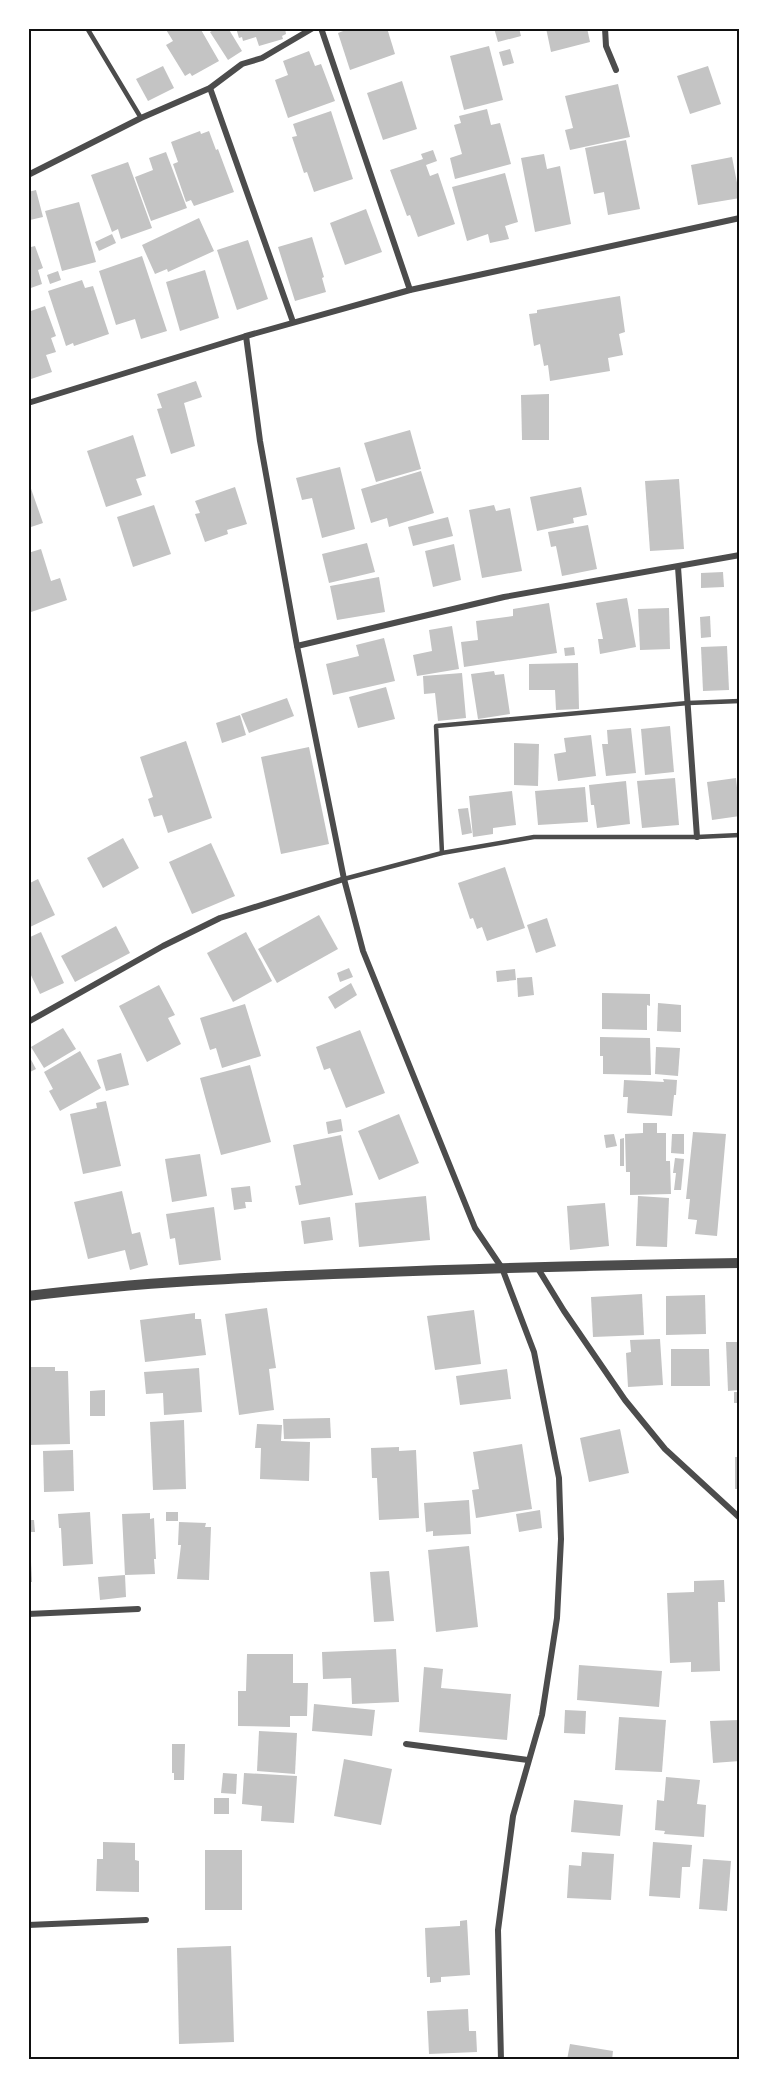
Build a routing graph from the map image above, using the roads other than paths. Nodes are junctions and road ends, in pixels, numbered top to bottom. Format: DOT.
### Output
graph roads {
  1 [pos="87,28"];
  2 [pos="314,28"];
  3 [pos="321,28"];
  4 [pos="605,28"];
  5 [pos="302,32"];
  6 [pos="616,70"];
  7 [pos="210,88"];
  8 [pos="141,118"];
  9 [pos="28,175"];
  10 [pos="740,218"];
  11 [pos="411,290"];
  12 [pos="293,322"];
  13 [pos="246,336"];
  14 [pos="28,403"];
  15 [pos="740,555"];
  16 [pos="678,567"];
  17 [pos="297,646"];
  18 [pos="740,701"];
  19 [pos="688,703"];
  20 [pos="740,835"];
  21 [pos="697,837"];
  22 [pos="442,853"];
  23 [pos="344,879"];
  24 [pos="28,1022"];
  25 [pos="740,1263"];
  26 [pos="537,1266"];
  27 [pos="501,1268"];
  28 [pos="29,1293"];
  29 [pos="740,1518"];
  30 [pos="138,1609"];
  31 [pos="28,1614"];
  32 [pos="406,1744"];
  33 [pos="528,1760"];
  34 [pos="146,1920"];
  35 [pos="28,1925"];
  36 [pos="501,2060"];
  1 -- 8 [label="lane"];
  2 -- 5 [label="street"];
  3 -- 11 [label="street"];
  4 -- 6 [label="street"];
  5 -- 7 [label="street"];
  7 -- 8 [label="street"];
  7 -- 12 [label="street"];
  8 -- 9 [label="street"];
  10 -- 11 [label="street"];
  11 -- 12 [label="street"];
  12 -- 13 [label="street"];
  13 -- 14 [label="street"];
  13 -- 17 [label="street"];
  15 -- 16 [label="street"];
  16 -- 17 [label="street"];
  16 -- 19 [label="street"];
  17 -- 23 [label="street"];
  18 -- 19 [label="lane"];
  19 -- 21 [label="street"];
  19 -- 22 [label="lane"];
  20 -- 21 [label="lane"];
  21 -- 22 [label="lane"];
  22 -- 23 [label="lane"];
  23 -- 24 [label="street"];
  23 -- 27 [label="street"];
  25 -- 26 [label="street"];
  26 -- 27 [label="street"];
  26 -- 29 [label="street"];
  27 -- 28 [label="street"];
  27 -- 33 [label="street"];
  30 -- 31 [label="street"];
  32 -- 33 [label="street"];
  33 -- 36 [label="street"];
  34 -- 35 [label="street"];
}
